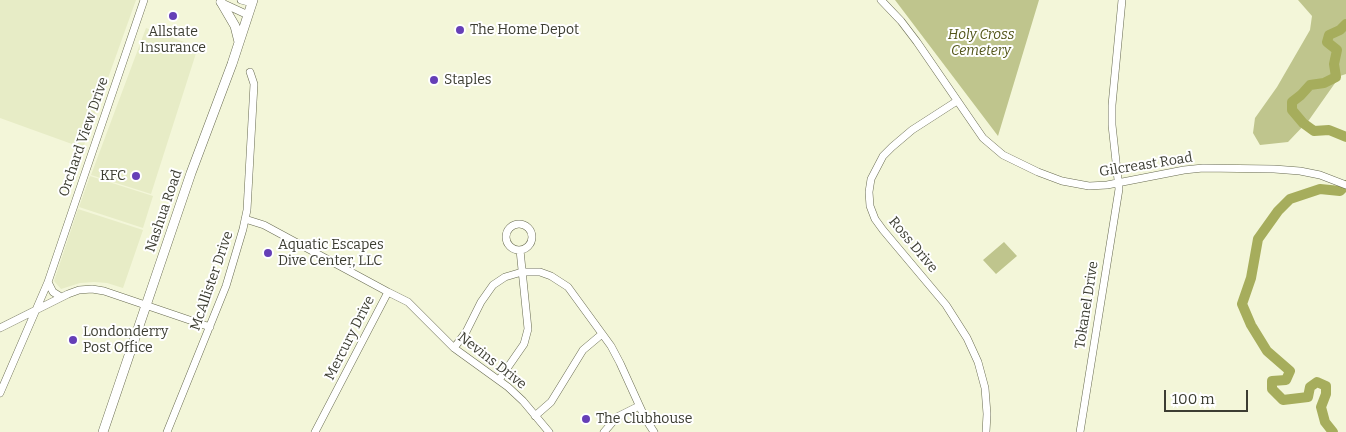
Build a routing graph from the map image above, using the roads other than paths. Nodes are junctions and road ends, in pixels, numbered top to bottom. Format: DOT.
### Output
graph roads {
  1 [pos="144,0"];
  2 [pos="240,0"];
  3 [pos="881,0"];
  4 [pos="1122,0"];
  5 [pos="219,1"];
  6 [pos="253,2"];
  7 [pos="248,15"];
  8 [pos="239,43"];
  9 [pos="250,72"];
  10 [pos="957,101"];
  11 [pos="1118,183"];
  12 [pos="1343,184"];
  13 [pos="245,219"];
  14 [pos="520,250"];
  15 [pos="522,272"];
  16 [pos="48,282"];
  17 [pos="388,292"];
  18 [pos="61,297"];
  19 [pos="146,305"];
  20 [pos="38,309"];
  21 [pos="210,327"];
  22 [pos="0,328"];
  23 [pos="602,334"];
  24 [pos="454,348"];
  25 [pos="499,380"];
  26 [pos="0,393"];
  27 [pos="639,406"];
  28 [pos="536,416"];
  29 [pos="104,432"];
  30 [pos="167,432"];
  31 [pos="315,432"];
  32 [pos="549,432"];
  33 [pos="604,432"];
  34 [pos="654,432"];
  35 [pos="986,432"];
  36 [pos="1080,432"];
  1 -- 16 [label="street, Orchard View Drive"];
  2 -- 6 [label="street"];
  3 -- 10 [label="street, Gilcreast Road"];
  4 -- 11 [label="street, Tokanel Drive"];
  5 -- 7 [label="street"];
  5 -- 8 [label="main road"];
  6 -- 7 [label="main road, Nashua Road"];
  7 -- 8 [label="main road, Nashua Road"];
  8 -- 19 [label="main road, Nashua Road"];
  9 -- 13 [label="street, McAllister Drive"];
  10 -- 11 [label="street, Gilcreast Road"];
  10 -- 35 [label="street, Ross Drive"];
  11 -- 12 [label="street, Gilcreast Road"];
  11 -- 36 [label="street, Tokanel Drive"];
  13 -- 17 [label="street, Mercury Drive"];
  13 -- 21 [label="street, McAllister Drive"];
  14 -- 15 [label="street"];
  15 -- 23 [label="street"];
  15 -- 24 [label="street"];
  15 -- 25 [label="street"];
  16 -- 18 [label="street"];
  16 -- 20 [label="street, Orchard View Drive"];
  17 -- 24 [label="street, Nevins Drive"];
  17 -- 31 [label="street, Mercury Drive"];
  18 -- 19 [label="street"];
  18 -- 20 [label="street"];
  19 -- 21 [label="street"];
  19 -- 29 [label="main road, Nashua Road"];
  20 -- 22 [label="street"];
  20 -- 26 [label="street, Orchard View Drive"];
  21 -- 30 [label="street, McAllister Drive"];
  23 -- 27 [label="street"];
  23 -- 28 [label="street"];
  24 -- 25 [label="street, Nevins Drive"];
  25 -- 28 [label="street, Nevins Drive"];
  27 -- 33 [label="street"];
  27 -- 34 [label="street"];
  28 -- 32 [label="street, Nevins Drive"];
}
